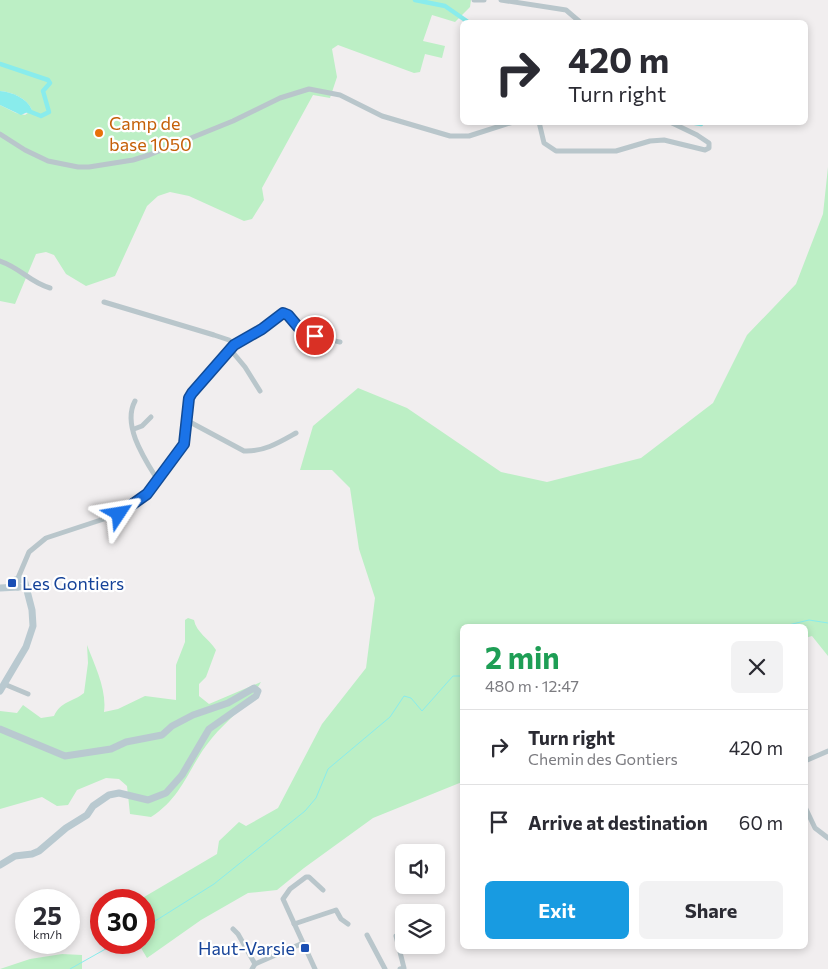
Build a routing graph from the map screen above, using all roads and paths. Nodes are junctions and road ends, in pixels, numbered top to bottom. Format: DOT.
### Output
graph roads {
  1 [pos="474,0"];
  2 [pos="484,0"];
  3 [pos="501,0"];
  4 [pos="578,20"];
  5 [pos="504,125"];
  6 [pos="540,125"];
  7 [pos="676,125"];
  8 [pos="0,134"];
  9 [pos="0,261"];
  10 [pos="50,288"];
  11 [pos="104,302"];
  12 [pos="340,342"];
  13 [pos="232,347"];
  14 [pos="260,391"];
  15 [pos="135,401"];
  16 [pos="151,417"];
  17 [pos="188,421"];
  18 [pos="134,429"];
  19 [pos="296,433"];
  20 [pos="157,479"];
  21 [pos="19,583"];
  22 [pos="2,588"];
  23 [pos="4,684"];
  24 [pos="0,691"];
  25 [pos="28,694"];
  26 [pos="0,730"];
  27 [pos="828,751"];
  28 [pos="808,760"];
  29 [pos="808,813"];
  30 [pos="828,838"];
  31 [pos="0,864"];
  32 [pos="323,890"];
  33 [pos="294,924"];
  34 [pos="348,924"];
  35 [pos="232,929"];
  36 [pos="368,935"];
  37 [pos="303,943"];
  38 [pos="400,954"];
  39 [pos="255,964"];
  40 [pos="252,969"];
  41 [pos="315,969"];
  42 [pos="385,969"];
  43 [pos="400,969"];
  1 -- 2 [label="street"];
  3 -- 4 [label="street"];
  5 -- 8 [label="street"];
  6 -- 7 [label="street"];
  9 -- 10 [label="street"];
  11 -- 13 [label="street"];
  12 -- 13 [label="street"];
  13 -- 14 [label="street"];
  13 -- 17 [label="street"];
  15 -- 18 [label="street"];
  16 -- 18 [label="street"];
  17 -- 19 [label="street"];
  17 -- 20 [label="street"];
  18 -- 20 [label="street"];
  20 -- 21 [label="street"];
  21 -- 22 [label="street"];
  21 -- 23 [label="street"];
  23 -- 24 [label="street"];
  23 -- 25 [label="street"];
  26 -- 31 [label="street"];
  27 -- 28 [label="street"];
  29 -- 30 [label="street"];
  32 -- 33 [label="street"];
  33 -- 34 [label="street"];
  33 -- 37 [label="street"];
  35 -- 39 [label="street"];
  36 -- 42 [label="street"];
  37 -- 39 [label="street"];
  37 -- 41 [label="street"];
  38 -- 43 [label="street"];
  39 -- 40 [label="street"];
}
